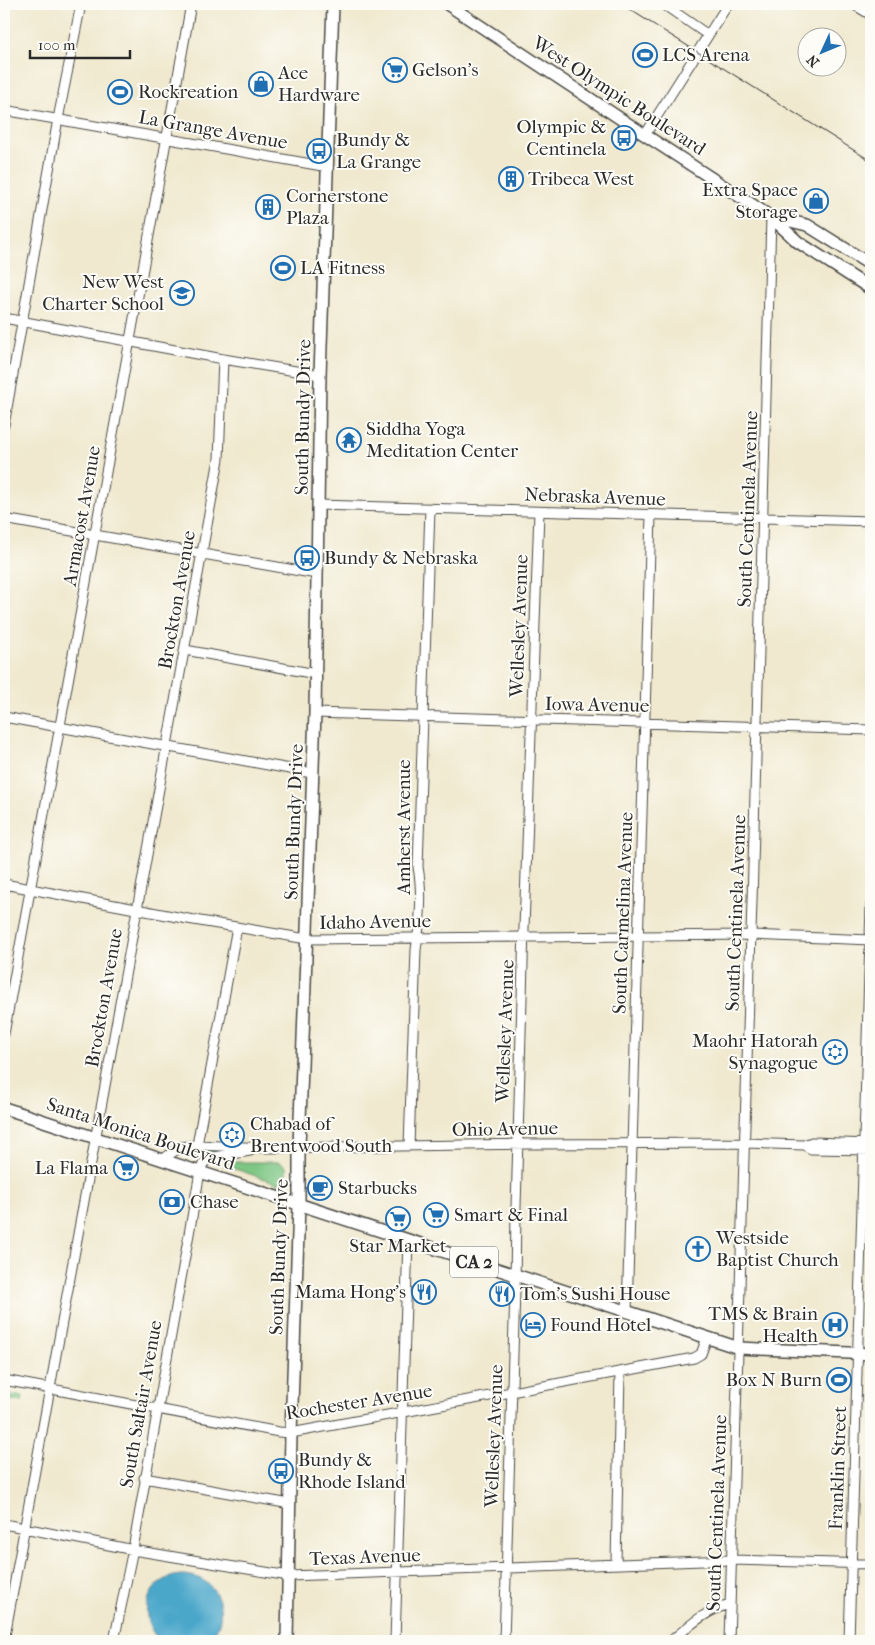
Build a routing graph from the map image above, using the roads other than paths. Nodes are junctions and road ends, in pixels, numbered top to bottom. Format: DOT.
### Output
graph roads {
  1 [pos="81,4"];
  2 [pos="191,4"];
  3 [pos="333,4"];
  4 [pos="447,4"];
  5 [pos="663,4"];
  6 [pos="728,4"];
  7 [pos="853,4"];
  8 [pos="871,15"];
  9 [pos="708,35"];
  10 [pos="4,110"];
  11 [pos="58,119"];
  12 [pos="645,135"];
  13 [pos="166,138"];
  14 [pos="328,167"];
  15 [pos="771,217"];
  16 [pos="871,265"];
  17 [pos="871,289"];
  18 [pos="4,318"];
  19 [pos="22,322"];
  20 [pos="130,342"];
  21 [pos="223,359"];
  22 [pos="320,375"];
  23 [pos="4,425"];
  24 [pos="318,505"];
  25 [pos="430,508"];
  26 [pos="539,512"];
  27 [pos="651,515"];
  28 [pos="764,518"];
  29 [pos="4,519"];
  30 [pos="871,521"];
  31 [pos="95,534"];
  32 [pos="202,553"];
  33 [pos="317,574"];
  34 [pos="185,650"];
  35 [pos="316,674"];
  36 [pos="316,713"];
  37 [pos="422,716"];
  38 [pos="4,717"];
  39 [pos="532,720"];
  40 [pos="645,723"];
  41 [pos="758,726"];
  42 [pos="59,727"];
  43 [pos="871,730"];
  44 [pos="167,747"];
  45 [pos="312,773"];
  46 [pos="4,884"];
  47 [pos="31,888"];
  48 [pos="871,905"];
  49 [pos="137,909"];
  50 [pos="237,927"];
  51 [pos="752,935"];
  52 [pos="524,936"];
  53 [pos="638,936"];
  54 [pos="418,938"];
  55 [pos="307,939"];
  56 [pos="871,940"];
  57 [pos="4,1034"];
  58 [pos="4,1108"];
  59 [pos="95,1138"];
  60 [pos="744,1143"];
  61 [pos="518,1144"];
  62 [pos="632,1144"];
  63 [pos="197,1145"];
  64 [pos="409,1146"];
  65 [pos="299,1147"];
  66 [pos="868,1147"];
  67 [pos="268,1148"];
  68 [pos="162,1160"];
  69 [pos="200,1172"];
  70 [pos="299,1205"];
  71 [pos="408,1240"];
  72 [pos="516,1276"];
  73 [pos="627,1312"];
  74 [pos="707,1338"];
  75 [pos="738,1348"];
  76 [pos="859,1354"];
  77 [pos="871,1354"];
  78 [pos="620,1372"];
  79 [pos="4,1380"];
  80 [pos="49,1388"];
  81 [pos="512,1392"];
  82 [pos="157,1408"];
  83 [pos="401,1413"];
  84 [pos="292,1432"];
  85 [pos="144,1478"];
  86 [pos="290,1504"];
  87 [pos="4,1524"];
  88 [pos="26,1528"];
  89 [pos="132,1549"];
  90 [pos="731,1560"];
  91 [pos="616,1564"];
  92 [pos="852,1564"];
  93 [pos="871,1564"];
  94 [pos="506,1568"];
  95 [pos="398,1572"];
  96 [pos="289,1576"];
  97 [pos="730,1604"];
  98 [pos="4,1641"];
  99 [pos="114,1641"];
  100 [pos="287,1641"];
  101 [pos="395,1641"];
  102 [pos="504,1641"];
  103 [pos="671,1641"];
  104 [pos="728,1641"];
  105 [pos="849,1641"];
  1 -- 11 [label="street"];
  2 -- 13 [label="street, Armacost Avenue"];
  3 -- 14 [label="main road, South Bundy Drive"];
  4 -- 12 [label="main road, West Olympic Boulevard"];
  5 -- 9 [label="street"];
  6 -- 9 [label="street"];
  7 -- 8 [label="street"];
  9 -- 12 [label="street"];
  10 -- 11 [label="street, La Grange Avenue"];
  11 -- 13 [label="street, La Grange Avenue"];
  11 -- 19 [label="street"];
  12 -- 15 [label="main road, West Olympic Boulevard"];
  13 -- 14 [label="street, La Grange Avenue"];
  13 -- 20 [label="street, Armacost Avenue"];
  14 -- 22 [label="main road, South Bundy Drive"];
  15 -- 16 [label="main road"];
  15 -- 17 [label="main road"];
  15 -- 28 [label="street, South Centinela Avenue"];
  18 -- 19 [label="street"];
  19 -- 20 [label="street"];
  19 -- 23 [label="street"];
  20 -- 21 [label="street"];
  20 -- 31 [label="street, Armacost Avenue"];
  21 -- 22 [label="street"];
  21 -- 32 [label="street, Brockton Avenue"];
  22 -- 24 [label="main road, South Bundy Drive"];
  24 -- 25 [label="street, Nebraska Avenue"];
  24 -- 33 [label="main road, South Bundy Drive"];
  25 -- 26 [label="street, Nebraska Avenue"];
  25 -- 37 [label="street, Amherst Avenue"];
  26 -- 27 [label="street, Nebraska Avenue"];
  26 -- 39 [label="street, Wellesley Avenue"];
  27 -- 28 [label="street, Nebraska Avenue"];
  27 -- 40 [label="street, South Carmelina Avenue"];
  28 -- 30 [label="street, Nebraska Avenue"];
  28 -- 41 [label="street, South Centinela Avenue"];
  29 -- 31 [label="street"];
  31 -- 32 [label="street"];
  31 -- 42 [label="street, Armacost Avenue"];
  32 -- 33 [label="street"];
  32 -- 34 [label="street, Brockton Avenue"];
  33 -- 35 [label="main road, South Bundy Drive"];
  34 -- 35 [label="street"];
  34 -- 44 [label="street, Brockton Avenue"];
  35 -- 36 [label="main road, South Bundy Drive"];
  36 -- 37 [label="street, Iowa Avenue"];
  36 -- 45 [label="main road, South Bundy Drive"];
  37 -- 39 [label="street, Iowa Avenue"];
  37 -- 54 [label="street, Amherst Avenue"];
  38 -- 42 [label="street"];
  39 -- 40 [label="street, Iowa Avenue"];
  39 -- 52 [label="street, Wellesley Avenue"];
  40 -- 41 [label="street, Iowa Avenue"];
  40 -- 53 [label="street, South Carmelina Avenue"];
  41 -- 43 [label="street, Iowa Avenue"];
  41 -- 51 [label="street, South Centinela Avenue"];
  42 -- 44 [label="street"];
  42 -- 47 [label="street, Armacost Avenue"];
  44 -- 45 [label="street"];
  44 -- 49 [label="street, Brockton Avenue"];
  45 -- 55 [label="main road, South Bundy Drive"];
  46 -- 47 [label="street, Idaho Avenue"];
  47 -- 49 [label="street, Idaho Avenue"];
  47 -- 57 [label="street, Armacost Avenue"];
  48 -- 56 [label="street, Franklin Street"];
  49 -- 50 [label="street, Idaho Avenue"];
  49 -- 59 [label="street, Brockton Avenue"];
  50 -- 55 [label="street, Idaho Avenue"];
  50 -- 63 [label="street"];
  51 -- 53 [label="street, Idaho Avenue"];
  51 -- 56 [label="street, Idaho Avenue"];
  51 -- 60 [label="street, South Centinela Avenue"];
  52 -- 53 [label="street, Idaho Avenue"];
  52 -- 54 [label="street, Idaho Avenue"];
  52 -- 61 [label="street, Wellesley Avenue"];
  53 -- 62 [label="street, South Carmelina Avenue"];
  54 -- 55 [label="street, Idaho Avenue"];
  54 -- 64 [label="street, Amherst Avenue"];
  55 -- 65 [label="main road, South Bundy Drive"];
  56 -- 66 [label="street, Franklin Street"];
  58 -- 59 [label="main road, Santa Monica Boulevard / CA 2"];
  59 -- 68 [label="main road, Santa Monica Boulevard / CA 2"];
  59 -- 80 [label="street, Brockton Avenue"];
  60 -- 62 [label="street, Ohio Avenue"];
  60 -- 66 [label="street, Ohio Avenue"];
  60 -- 75 [label="street, South Centinela Avenue"];
  61 -- 62 [label="street, Ohio Avenue"];
  61 -- 64 [label="street, Ohio Avenue"];
  61 -- 72 [label="street, Wellesley Avenue"];
  62 -- 73 [label="street, South Carmelina Avenue"];
  63 -- 67 [label="street, Ohio Avenue"];
  63 -- 68 [label="street, Ohio Avenue"];
  64 -- 65 [label="street, Ohio Avenue"];
  65 -- 67 [label="street, Ohio Avenue"];
  65 -- 70 [label="main road, South Bundy Drive"];
  66 -- 76 [label="street, Franklin Street"];
  67 -- 69 [label="street, Ohio Avenue"];
  68 -- 69 [label="main road, Santa Monica Boulevard / CA 2"];
  69 -- 70 [label="main road, Santa Monica Boulevard / CA 2"];
  69 -- 82 [label="street, South Saltair Avenue"];
  70 -- 71 [label="main road, Santa Monica Boulevard / CA 2"];
  70 -- 84 [label="main road, South Bundy Drive"];
  71 -- 72 [label="main road, Santa Monica Boulevard / CA 2"];
  71 -- 83 [label="street"];
  72 -- 73 [label="main road, Santa Monica Boulevard / CA 2"];
  72 -- 81 [label="street, Wellesley Avenue"];
  73 -- 74 [label="main road, Santa Monica Boulevard / CA 2"];
  74 -- 75 [label="main road, Santa Monica Boulevard / CA 2"];
  74 -- 78 [label="street, Rochester Avenue"];
  75 -- 76 [label="main road, Santa Monica Boulevard"];
  75 -- 90 [label="street, South Centinela Avenue"];
  76 -- 77 [label="main road, Santa Monica Boulevard"];
  76 -- 92 [label="street, Franklin Street"];
  78 -- 81 [label="street, Rochester Avenue"];
  78 -- 91 [label="street"];
  79 -- 80 [label="street, Rochester Avenue"];
  80 -- 82 [label="street, Rochester Avenue"];
  80 -- 88 [label="street, Brockton Avenue"];
  81 -- 83 [label="street, Rochester Avenue"];
  81 -- 94 [label="street, Wellesley Avenue"];
  82 -- 84 [label="street, Rochester Avenue"];
  82 -- 85 [label="street, South Saltair Avenue"];
  83 -- 84 [label="street, Rochester Avenue"];
  83 -- 95 [label="street"];
  84 -- 86 [label="main road, South Bundy Drive"];
  85 -- 86 [label="street"];
  85 -- 89 [label="street, South Saltair Avenue"];
  86 -- 96 [label="main road, South Bundy Drive"];
  87 -- 88 [label="street, Texas Avenue"];
  88 -- 89 [label="street, Texas Avenue"];
  88 -- 98 [label="street, Brockton Avenue"];
  89 -- 96 [label="street, Texas Avenue"];
  89 -- 99 [label="street, South Saltair Avenue"];
  90 -- 91 [label="street, Texas Avenue"];
  90 -- 92 [label="street, Texas Avenue"];
  90 -- 97 [label="street, South Centinela Avenue"];
  91 -- 94 [label="street, Texas Avenue"];
  92 -- 93 [label="street, Texas Avenue"];
  92 -- 105 [label="street, Franklin Street"];
  94 -- 95 [label="street, Texas Avenue"];
  94 -- 102 [label="street, Wellesley Avenue"];
  95 -- 96 [label="street, Texas Avenue"];
  95 -- 101 [label="street"];
  96 -- 100 [label="main road, South Bundy Drive"];
  97 -- 103 [label="street"];
  97 -- 104 [label="street, South Centinela Avenue"];
}
